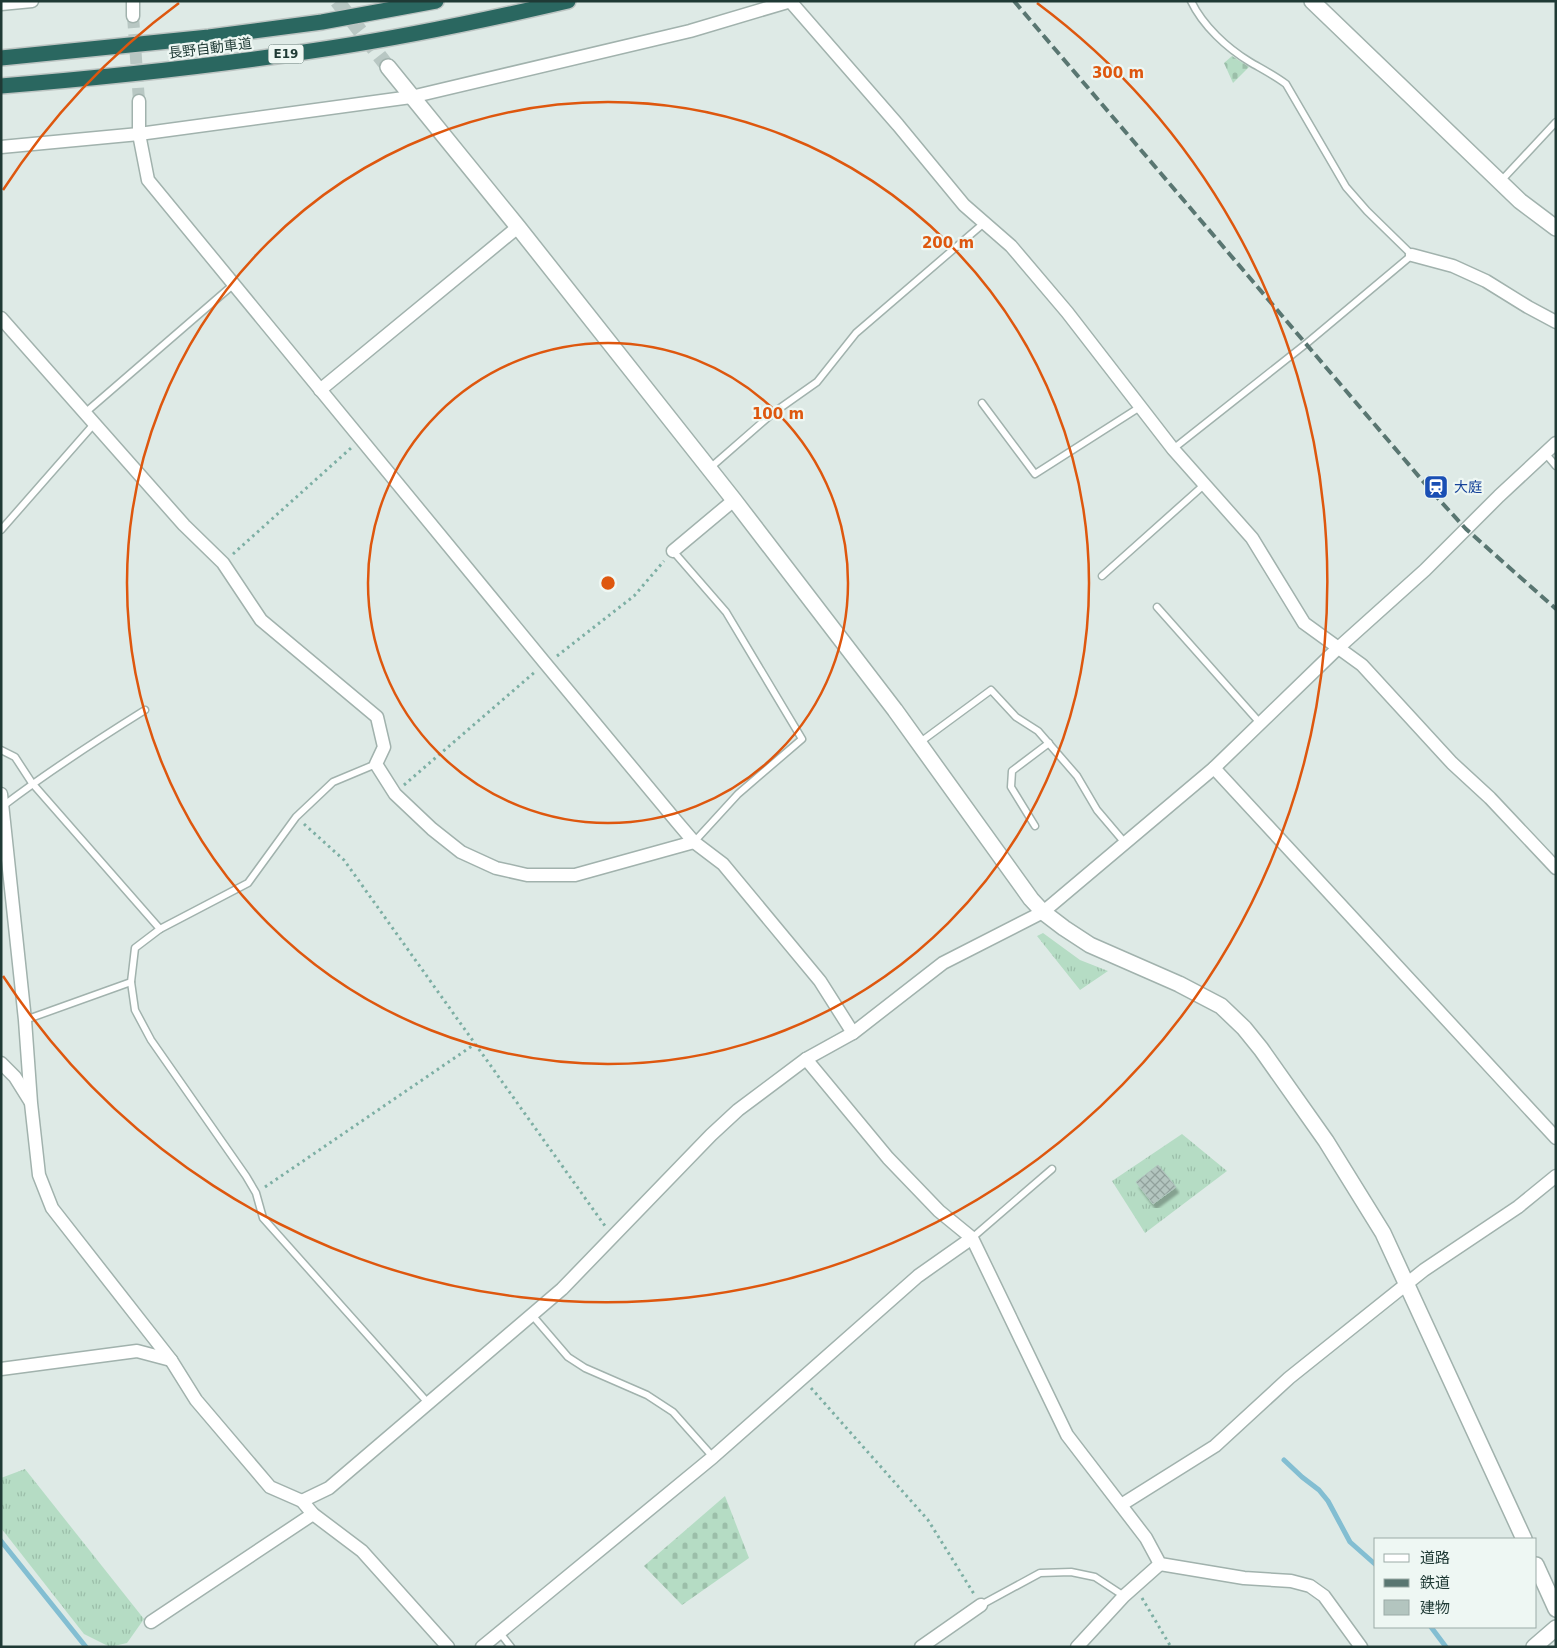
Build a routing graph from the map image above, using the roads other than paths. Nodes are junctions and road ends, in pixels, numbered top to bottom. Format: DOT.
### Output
graph roads {
  1 [pos="32,1"];
  2 [pos="133,1"];
  3 [pos="436,1"];
  4 [pos="568,1"];
  5 [pos="790,1"];
  6 [pos="1191,1"];
  7 [pos="1312,1"];
  8 [pos="7,3"];
  9 [pos="133,16"];
  10 [pos="1,58"];
  11 [pos="388,66"];
  12 [pos="1,86"];
  13 [pos="411,97"];
  14 [pos="139,101"];
  15 [pos="1556,122"];
  16 [pos="140,134"];
  17 [pos="1,147"];
  18 [pos="1500,182"];
  19 [pos="984,223"];
  20 [pos="518,227"];
  21 [pos="1556,228"];
  22 [pos="1412,255"];
  23 [pos="234,284"];
  24 [pos="1,318"];
  25 [pos="1556,322"];
  26 [pos="320,390"];
  27 [pos="982,403"];
  28 [pos="1140,407"];
  29 [pos="86,412"];
  30 [pos="94,424"];
  31 [pos="1556,443"];
  32 [pos="1173,448"];
  33 [pos="1545,453"];
  34 [pos="1556,466"];
  35 [pos="708,469"];
  36 [pos="1205,484"];
  37 [pos="734,500"];
  38 [pos="1,530"];
  39 [pos="673,551"];
  40 [pos="1102,576"];
  41 [pos="1157,607"];
  42 [pos="1338,649"];
  43 [pos="145,710"];
  44 [pos="1260,723"];
  45 [pos="919,743"];
  46 [pos="1049,743"];
  47 [pos="1,750"];
  48 [pos="376,764"];
  49 [pos="1214,768"];
  50 [pos="32,783"];
  51 [pos="2,800"];
  52 [pos="1035,826"];
  53 [pos="694,842"];
  54 [pos="1125,843"];
  55 [pos="1556,868"];
  56 [pos="1043,912"];
  57 [pos="160,929"];
  58 [pos="131,982"];
  59 [pos="25,1020"];
  60 [pos="852,1033"];
  61 [pos="806,1058"];
  62 [pos="1,1063"];
  63 [pos="31,1103"];
  64 [pos="1556,1138"];
  65 [pos="1052,1169"];
  66 [pos="1556,1176"];
  67 [pos="972,1238"];
  68 [pos="1408,1284"];
  69 [pos="532,1315"];
  70 [pos="171,1360"];
  71 [pos="1,1369"];
  72 [pos="429,1404"];
  73 [pos="713,1457"];
  74 [pos="302,1501"];
  75 [pos="1122,1505"];
  76 [pos="313,1514"];
  77 [pos="1524,1538"];
  78 [pos="1160,1564"];
  79 [pos="1537,1567"];
  80 [pos="1124,1596"];
  81 [pos="981,1605"];
  82 [pos="1556,1609"];
  83 [pos="151,1622"];
  84 [pos="1556,1628"];
  85 [pos="500,1633"];
  86 [pos="448,1647"];
  87 [pos="482,1647"];
  88 [pos="511,1647"];
  89 [pos="921,1647"];
  90 [pos="1077,1647"];
  91 [pos="1361,1647"];
  92 [pos="1534,1647"];
  1 -- 8 [label="street"];
  2 -- 9 [label="street"];
  3 -- 10 [label="highway, 長野自動車道 / E19"];
  4 -- 12 [label="highway, 長野自動車道 / E19"];
  5 -- 13 [label="street"];
  5 -- 19 [label="street"];
  6 -- 22 [label="lane"];
  7 -- 18 [label="street"];
  11 -- 13 [label="street"];
  13 -- 16 [label="street"];
  13 -- 20 [label="street"];
  14 -- 16 [label="street"];
  15 -- 18 [label="lane"];
  16 -- 17 [label="street"];
  16 -- 23 [label="street"];
  18 -- 21 [label="street"];
  19 -- 28 [label="street"];
  19 -- 35 [label="lane"];
  20 -- 26 [label="street"];
  20 -- 35 [label="street"];
  22 -- 25 [label="street"];
  22 -- 32 [label="lane"];
  23 -- 26 [label="street"];
  23 -- 29 [label="lane"];
  24 -- 29 [label="street"];
  26 -- 53 [label="street"];
  27 -- 28 [label="lane"];
  28 -- 32 [label="street"];
  29 -- 30 [label="street"];
  30 -- 38 [label="lane"];
  30 -- 48 [label="street"];
  31 -- 33 [label="street"];
  32 -- 36 [label="street"];
  33 -- 34 [label="lane"];
  33 -- 42 [label="street"];
  35 -- 37 [label="street"];
  36 -- 40 [label="lane"];
  36 -- 42 [label="street"];
  37 -- 39 [label="street"];
  37 -- 45 [label="street"];
  39 -- 53 [label="lane"];
  41 -- 44 [label="lane"];
  42 -- 44 [label="street"];
  42 -- 55 [label="street"];
  43 -- 50 [label="lane"];
  44 -- 49 [label="street"];
  45 -- 46 [label="lane"];
  45 -- 56 [label="street"];
  46 -- 52 [label="lane"];
  46 -- 54 [label="lane"];
  47 -- 50 [label="lane"];
  48 -- 53 [label="street"];
  48 -- 57 [label="lane"];
  49 -- 54 [label="street"];
  49 -- 64 [label="street"];
  50 -- 51 [label="lane"];
  50 -- 57 [label="lane"];
  51 -- 59 [label="street"];
  53 -- 60 [label="street"];
  54 -- 56 [label="street"];
  56 -- 60 [label="street"];
  56 -- 68 [label="street"];
  57 -- 58 [label="lane"];
  58 -- 59 [label="lane"];
  58 -- 72 [label="lane"];
  59 -- 63 [label="street"];
  60 -- 61 [label="street"];
  61 -- 67 [label="street"];
  61 -- 69 [label="street"];
  62 -- 63 [label="street"];
  63 -- 70 [label="street"];
  65 -- 67 [label="lane"];
  66 -- 68 [label="street"];
  67 -- 73 [label="street"];
  67 -- 75 [label="street"];
  68 -- 75 [label="street"];
  68 -- 77 [label="street"];
  69 -- 72 [label="street"];
  69 -- 73 [label="lane"];
  70 -- 71 [label="street"];
  70 -- 74 [label="street"];
  72 -- 74 [label="street"];
  73 -- 85 [label="street"];
  74 -- 76 [label="street"];
  75 -- 78 [label="street"];
  76 -- 83 [label="street"];
  76 -- 86 [label="street"];
  78 -- 80 [label="street"];
  78 -- 91 [label="street"];
  79 -- 82 [label="street"];
  80 -- 81 [label="lane"];
  80 -- 90 [label="street"];
  81 -- 89 [label="street"];
  84 -- 92 [label="street"];
  85 -- 87 [label="street"];
  85 -- 88 [label="lane"];
}
